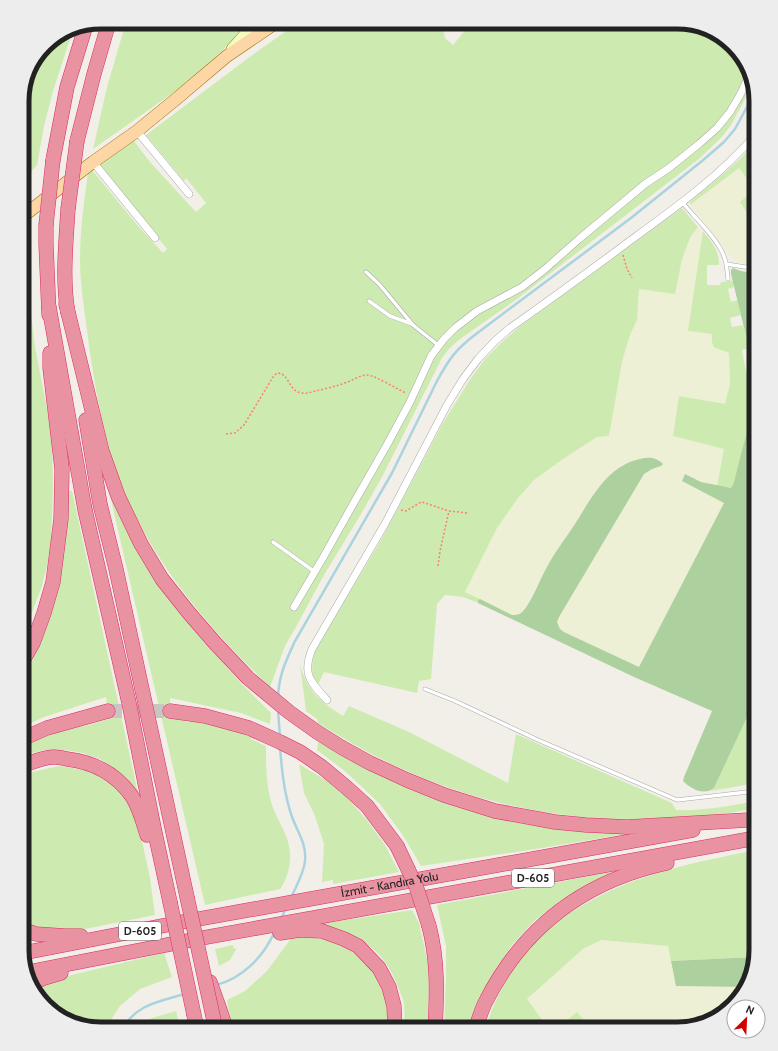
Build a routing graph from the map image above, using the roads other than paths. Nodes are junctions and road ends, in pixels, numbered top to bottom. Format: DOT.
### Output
graph roads {
  1 [pos="107,29"];
  2 [pos="250,29"];
  3 [pos="267,29"];
  4 [pos="84,31"];
  5 [pos="227,56"];
  6 [pos="747,81"];
  7 [pos="137,130"];
  8 [pos="749,141"];
  9 [pos="93,162"];
  10 [pos="189,194"];
  11 [pos="682,202"];
  12 [pos="29,212"];
  13 [pos="155,238"];
  14 [pos="726,264"];
  15 [pos="749,267"];
  16 [pos="366,272"];
  17 [pos="728,279"];
  18 [pos="369,301"];
  19 [pos="66,304"];
  20 [pos="49,307"];
  21 [pos="413,325"];
  22 [pos="438,345"];
  23 [pos="273,542"];
  24 [pos="315,572"];
  25 [pos="294,606"];
  26 [pos="29,650"];
  27 [pos="425,689"];
  28 [pos="327,700"];
  29 [pos="170,710"];
  30 [pos="108,711"];
  31 [pos="29,736"];
  32 [pos="29,763"];
  33 [pos="749,792"];
  34 [pos="749,819"];
  35 [pos="749,820"];
  36 [pos="749,839"];
  37 [pos="749,840"];
  38 [pos="170,902"];
  39 [pos="29,932"];
  40 [pos="121,935"];
  41 [pos="235,936"];
  42 [pos="29,952"];
  43 [pos="124,954"];
  44 [pos="32,971"];
  45 [pos="36,982"];
  46 [pos="195,1022"];
  47 [pos="218,1022"];
  48 [pos="395,1022"];
  49 [pos="436,1022"];
  50 [pos="478,1022"];
  1 -- 19 [label="highway, bridge"];
  2 -- 5 [label="street"];
  3 -- 5 [label="main road"];
  4 -- 20 [label="highway, bridge"];
  5 -- 7 [label="main road"];
  6 -- 22 [label="street"];
  7 -- 9 [label="main road"];
  7 -- 10 [label="street"];
  8 -- 11 [label="street"];
  9 -- 12 [label="main road"];
  9 -- 13 [label="street"];
  11 -- 14 [label="lane"];
  11 -- 28 [label="street"];
  14 -- 15 [label="lane"];
  14 -- 17 [label="lane"];
  16 -- 21 [label="lane"];
  18 -- 21 [label="lane"];
  19 -- 34 [label="highway"];
  19 -- 47 [label="highway, bridge"];
  20 -- 26 [label="highway"];
  20 -- 38 [label="highway"];
  21 -- 22 [label="lane"];
  22 -- 24 [label="street"];
  23 -- 24 [label="lane"];
  24 -- 25 [label="street"];
  27 -- 33 [label="lane"];
  29 -- 49 [label="highway, bridge"];
  30 -- 31 [label="highway"];
  32 -- 38 [label="highway"];
  35 -- 40 [label="highway, İzmit - Kandıra Yolu / D-605"];
  36 -- 41 [label="highway, İzmit - Kandıra Yolu / D-605"];
  37 -- 50 [label="highway"];
  38 -- 46 [label="highway, bridge"];
  39 -- 40 [label="highway"];
  40 -- 42 [label="highway, İzmit - Kandıra Yolu / D-605"];
  41 -- 43 [label="highway, İzmit - Kandıra Yolu / D-605"];
  41 -- 48 [label="highway"];
  43 -- 44 [label="highway, İzmit - Kandıra Yolu / D-605"];
  43 -- 45 [label="highway"];
}
